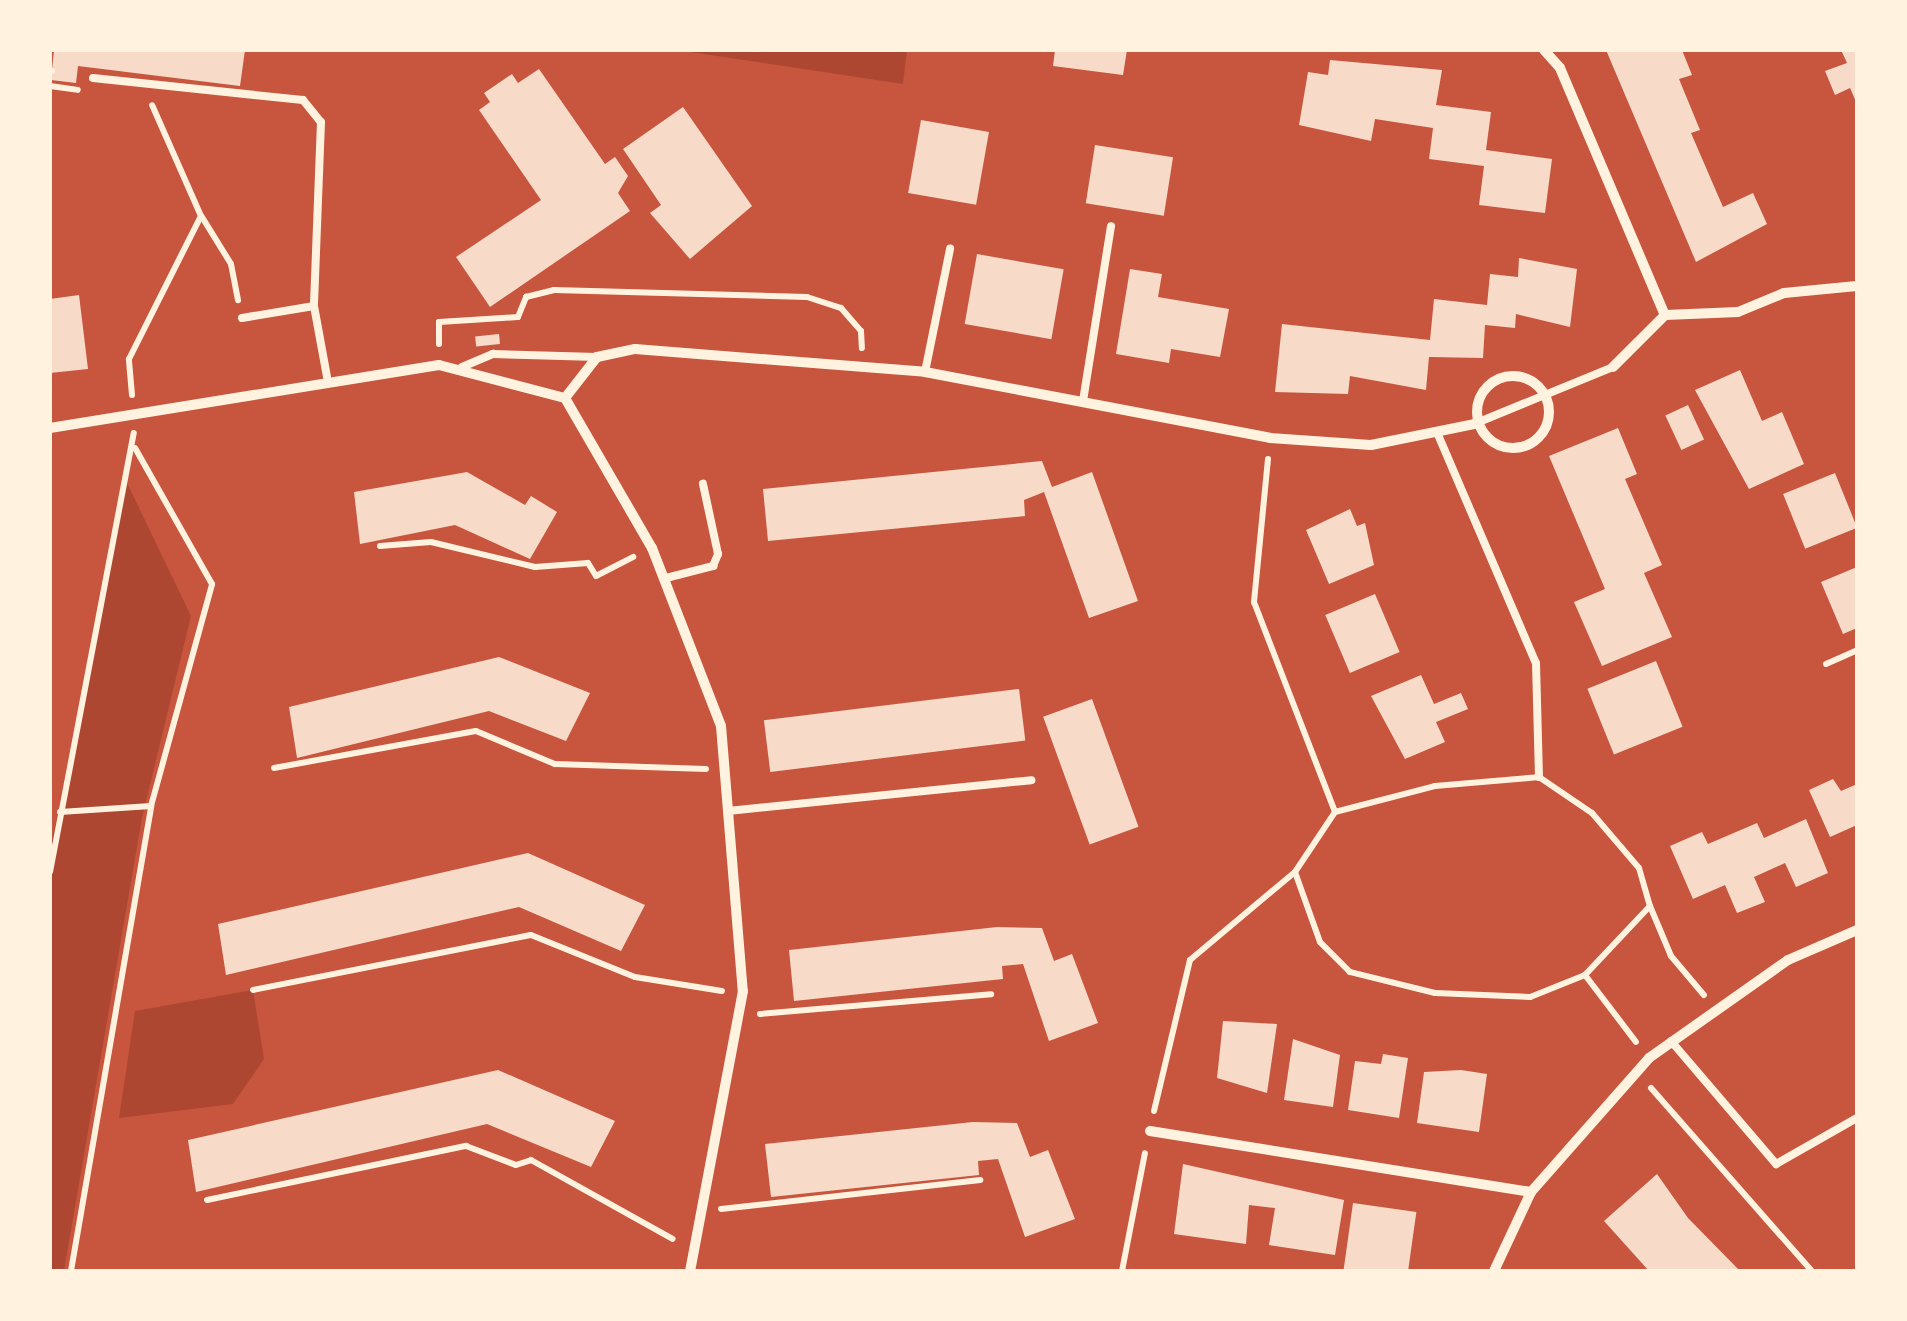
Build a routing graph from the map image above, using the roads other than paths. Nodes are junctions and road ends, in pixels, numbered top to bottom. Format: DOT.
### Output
graph roads {
  1 [pos="1544,50"];
  2 [pos="94,78"];
  3 [pos="1111,226"];
  4 [pos="950,249"];
  5 [pos="1857,286"];
  6 [pos="314,306"];
  7 [pos="1665,316"];
  8 [pos="242,318"];
  9 [pos="598,357"];
  10 [pos="1612,366"];
  11 [pos="462,367"];
  12 [pos="926,372"];
  13 [pos="327,377"];
  14 [pos="1546,396"];
  15 [pos="564,398"];
  16 [pos="1083,400"];
  17 [pos="1474,424"];
  18 [pos="50,428"];
  19 [pos="1439,437"];
  20 [pos="704,484"];
  21 [pos="666,578"];
  22 [pos="1539,777"];
  23 [pos="1031,780"];
  24 [pos="728,811"];
  25 [pos="1857,930"];
  26 [pos="1671,1041"];
  27 [pos="1857,1118"];
  28 [pos="1150,1130"];
  29 [pos="1530,1192"];
  30 [pos="690,1271"];
  31 [pos="1494,1271"];
  1 -- 7 [label="street"];
  2 -- 6 [label="lane"];
  3 -- 16 [label="lane"];
  4 -- 12 [label="lane"];
  5 -- 7 [label="street"];
  6 -- 8 [label="lane"];
  6 -- 13 [label="lane"];
  7 -- 10 [label="street"];
  9 -- 11 [label="lane"];
  9 -- 12 [label="street"];
  9 -- 15 [label="street"];
  10 -- 14 [label="lane"];
  11 -- 13 [label="street"];
  11 -- 15 [label="street"];
  12 -- 16 [label="street"];
  13 -- 18 [label="street"];
  14 -- 17 [label="lane"];
  14 -- 17 [label="street"];
  14 -- 17 [label="street"];
  15 -- 21 [label="street"];
  16 -- 19 [label="street"];
  17 -- 19 [label="street"];
  19 -- 22 [label="lane"];
  20 -- 21 [label="lane"];
  21 -- 24 [label="street"];
  23 -- 24 [label="lane"];
  24 -- 30 [label="street"];
  25 -- 26 [label="street"];
  26 -- 27 [label="lane"];
  26 -- 29 [label="street"];
  28 -- 29 [label="street"];
  29 -- 31 [label="street"];
}
